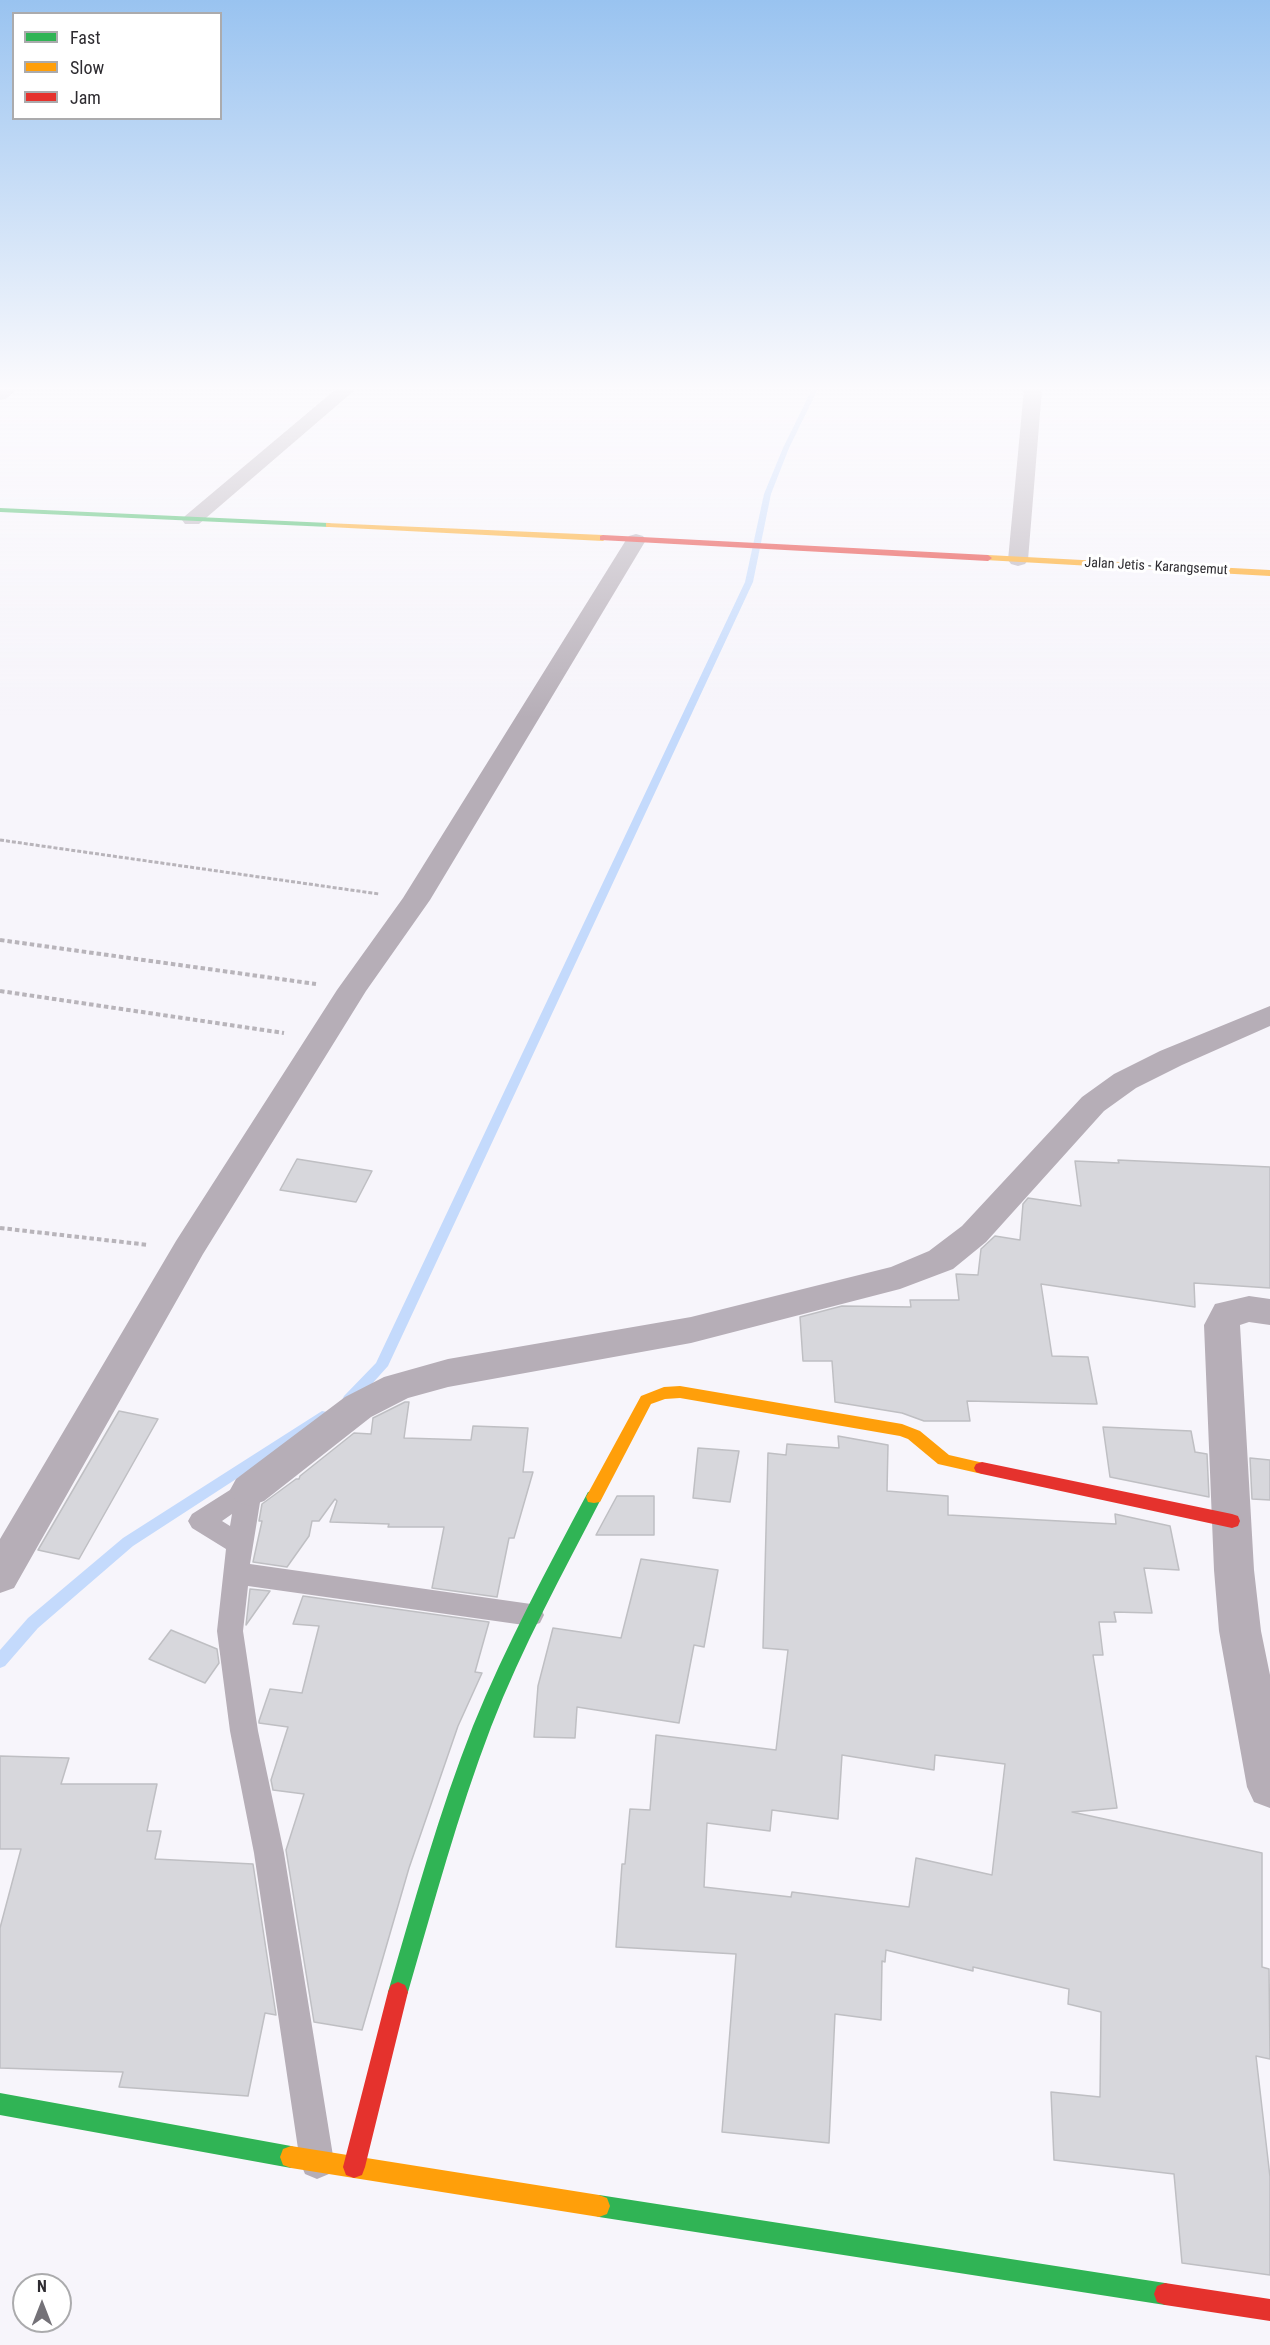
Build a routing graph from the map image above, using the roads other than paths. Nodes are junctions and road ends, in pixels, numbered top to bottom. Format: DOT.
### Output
graph roads {
  1 [pos="218,498"];
  2 [pos="1023,498"];
  3 [pos="0,510"];
  4 [pos="192,520"];
  5 [pos="636,540"];
  6 [pos="1018,560"];
  7 [pos="1270,573"];
  8 [pos="1270,1015"];
  9 [pos="1270,1312"];
  10 [pos="250,1490"];
  11 [pos="1232,1521"];
  12 [pos="239,1544"];
  13 [pos="235,1573"];
  14 [pos="0,1576"];
  15 [pos="531,1615"];
  16 [pos="1270,1787"];
  17 [pos="0,2104"];
  18 [pos="320,2162"];
  19 [pos="351,2166"];
  20 [pos="1270,2310"];
  1 -- 4 [label="street"];
  2 -- 6 [label="street"];
  3 -- 4 [label="main road, Jalan Jetis - Karangsemut"];
  4 -- 5 [label="main road, Jalan Jetis - Karangsemut"];
  5 -- 6 [label="main road, Jalan Jetis - Karangsemut"];
  5 -- 14 [label="street"];
  6 -- 7 [label="main road, Jalan Jetis - Karangsemut"];
  8 -- 10 [label="street"];
  9 -- 11 [label="street"];
  10 -- 12 [label="lane"];
  10 -- 12 [label="lane"];
  11 -- 15 [label="main road"];
  11 -- 16 [label="street"];
  12 -- 13 [label="lane"];
  13 -- 15 [label="lane"];
  13 -- 18 [label="lane"];
  15 -- 19 [label="main road"];
  17 -- 18 [label="main road"];
  18 -- 19 [label="main road"];
  19 -- 20 [label="main road"];
}
